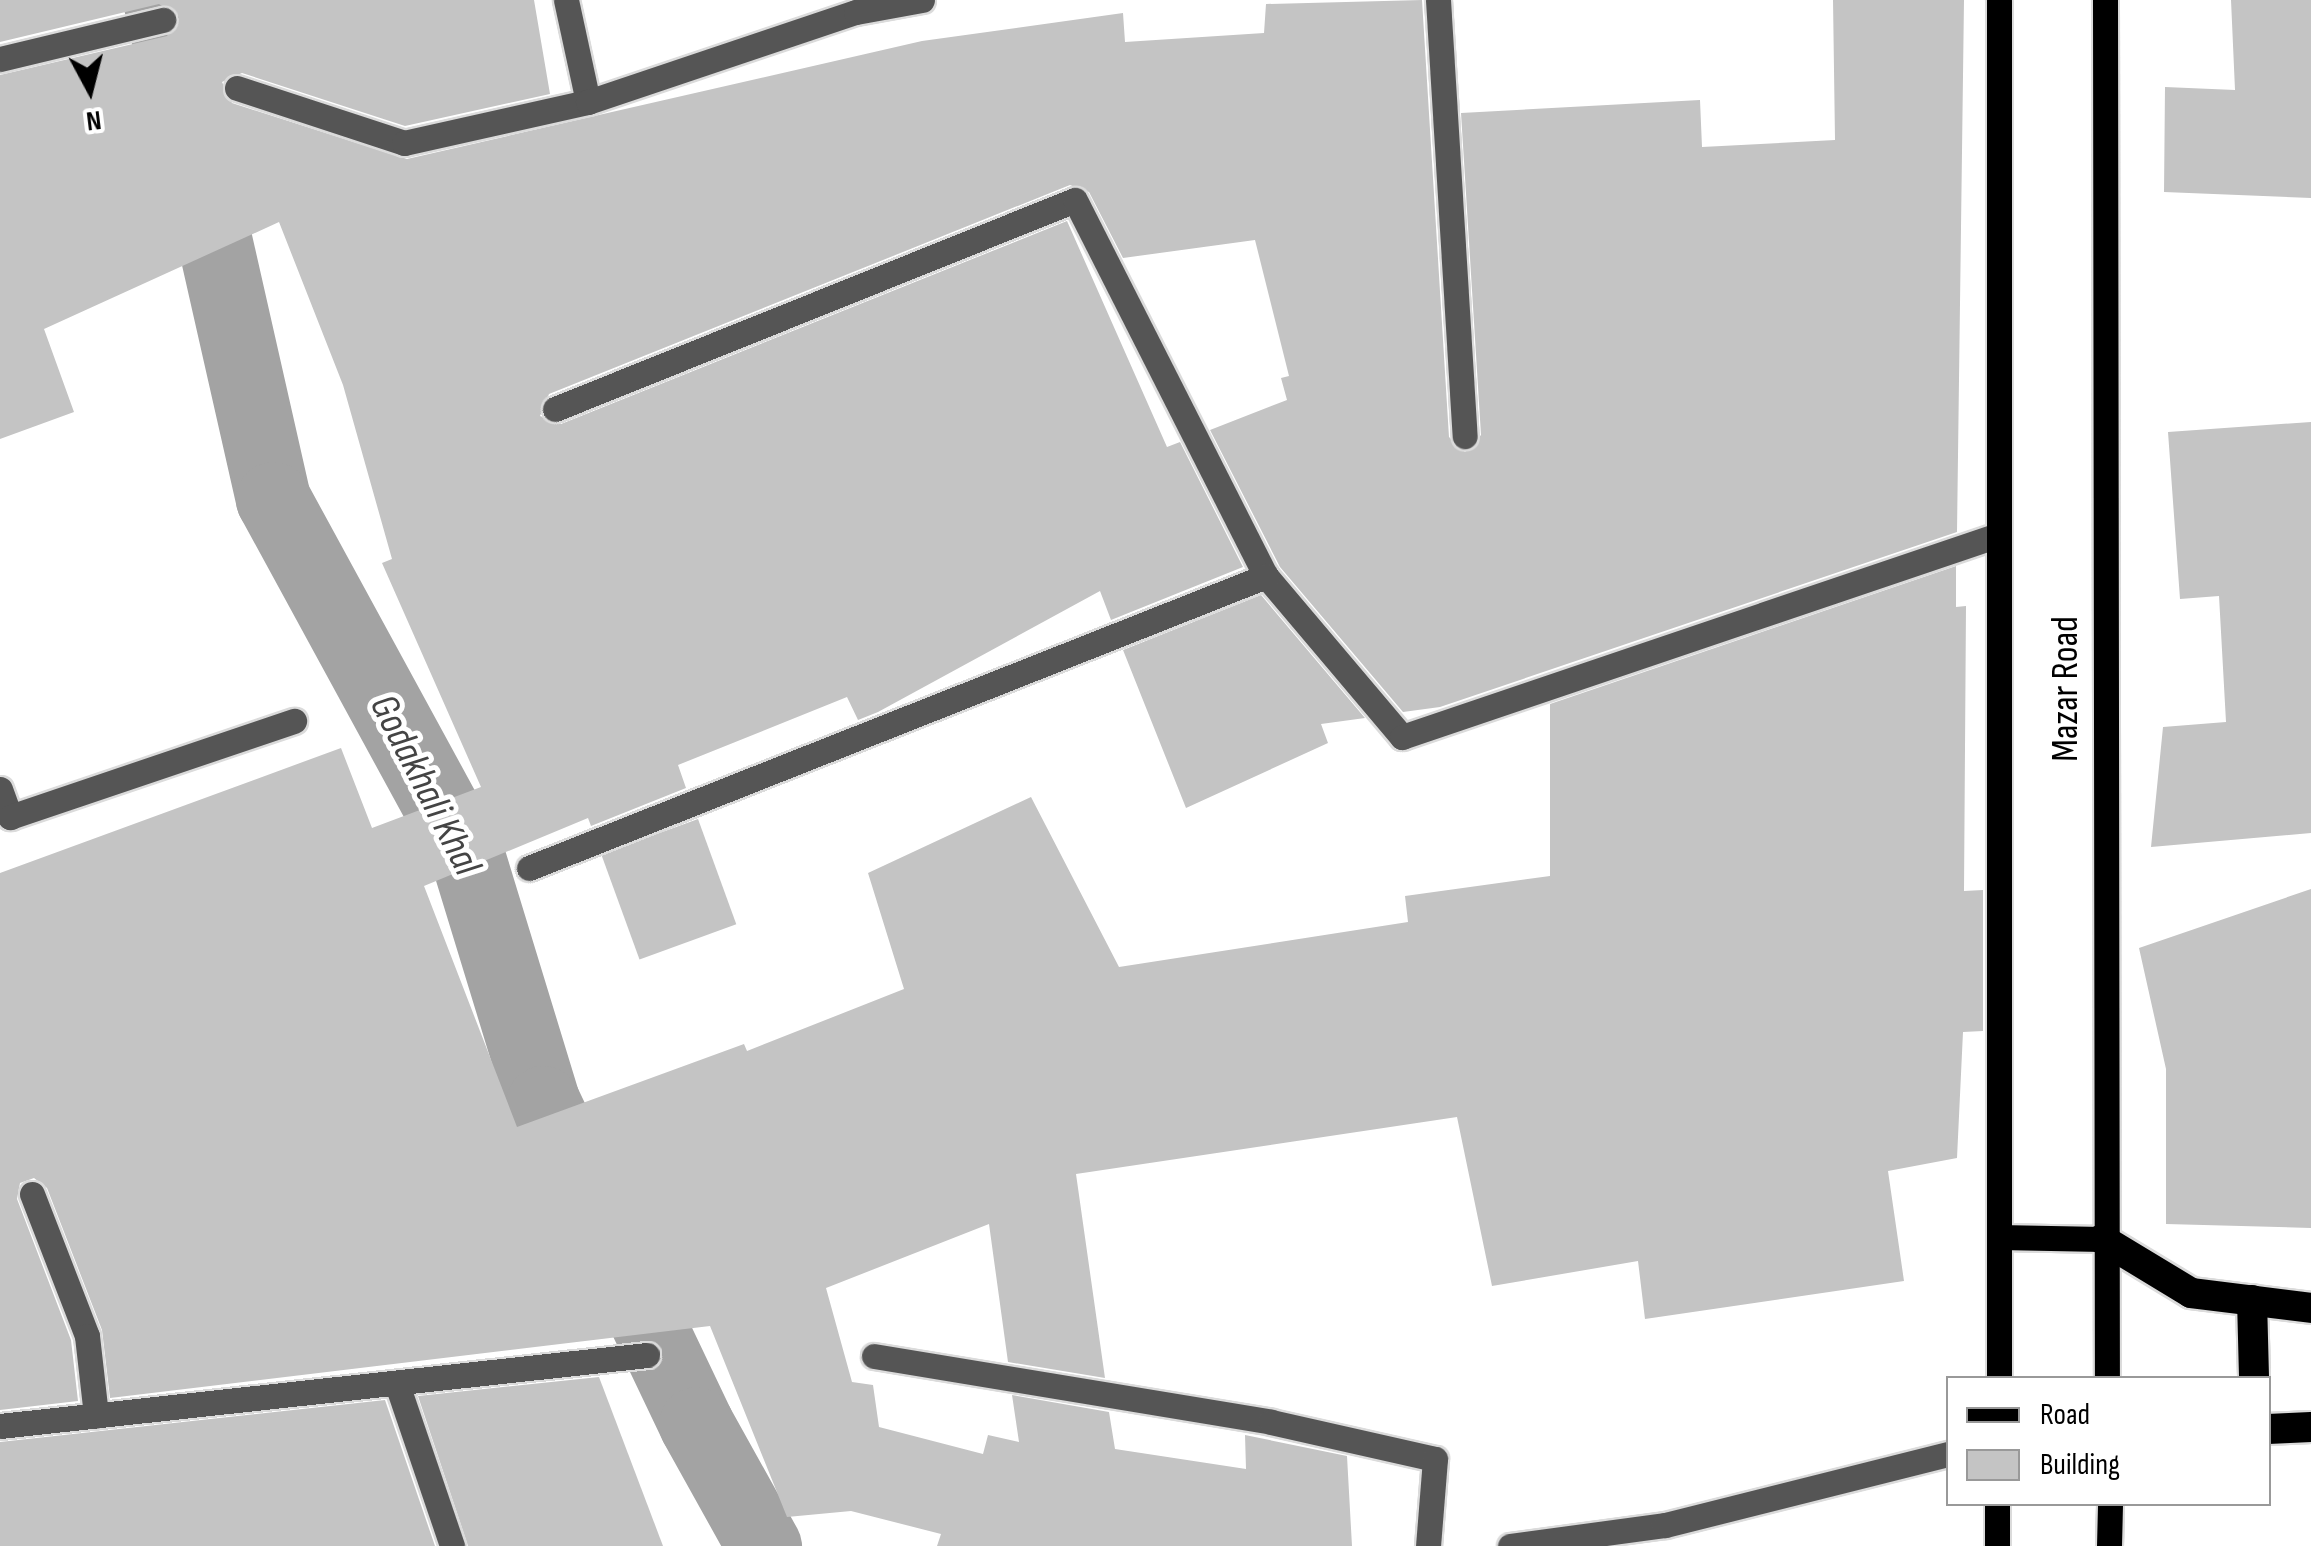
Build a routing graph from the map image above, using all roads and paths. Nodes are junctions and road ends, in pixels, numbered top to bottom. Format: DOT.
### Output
graph roads {
  1 [pos="566,0"];
  2 [pos="922,0"];
  3 [pos="1438,0"];
  4 [pos="1999,0"];
  5 [pos="2105,0"];
  6 [pos="854,6"];
  7 [pos="163,20"];
  8 [pos="0,59"];
  9 [pos="236,88"];
  10 [pos="588,102"];
  11 [pos="556,409"];
  12 [pos="1465,436"];
  13 [pos="1995,536"];
  14 [pos="1266,576"];
  15 [pos="294,721"];
  16 [pos="0,789"];
  17 [pos="528,868"];
  18 [pos="32,1194"];
  19 [pos="1999,1237"];
  20 [pos="2102,1239"];
  21 [pos="2252,1300"];
  22 [pos="2311,1308"];
  23 [pos="647,1355"];
  24 [pos="874,1356"];
  25 [pos="1999,1376"];
  26 [pos="2106,1376"];
  27 [pos="2254,1376"];
  28 [pos="397,1384"];
  29 [pos="96,1416"];
  30 [pos="0,1426"];
  31 [pos="2311,1428"];
  32 [pos="2271,1429"];
  33 [pos="1946,1455"];
  34 [pos="2000,1506"];
  35 [pos="2110,1506"];
  36 [pos="452,1546"];
  37 [pos="1428,1546"];
  38 [pos="1510,1546"];
  39 [pos="1997,1546"];
  40 [pos="2109,1546"];
  1 -- 10 [label="street"];
  2 -- 6 [label="street"];
  3 -- 12 [label="street"];
  4 -- 13 [label="main road, Mazar Road"];
  5 -- 20 [label="main road, Mazar Road"];
  6 -- 10 [label="street"];
  7 -- 8 [label="street"];
  9 -- 10 [label="street"];
  11 -- 14 [label="street"];
  13 -- 14 [label="street"];
  13 -- 19 [label="main road, Mazar Road"];
  14 -- 17 [label="street"];
  15 -- 16 [label="street"];
  18 -- 29 [label="street"];
  19 -- 20 [label="main road"];
  19 -- 25 [label="main road, Mazar Road"];
  20 -- 21 [label="highway"];
  20 -- 26 [label="main road, Mazar Road"];
  21 -- 22 [label="highway"];
  21 -- 27 [label="highway"];
  23 -- 28 [label="street"];
  24 -- 37 [label="street"];
  28 -- 29 [label="street"];
  28 -- 36 [label="street"];
  29 -- 30 [label="street"];
  31 -- 32 [label="highway"];
  33 -- 38 [label="street"];
  34 -- 39 [label="main road"];
  35 -- 40 [label="main road"];
}
